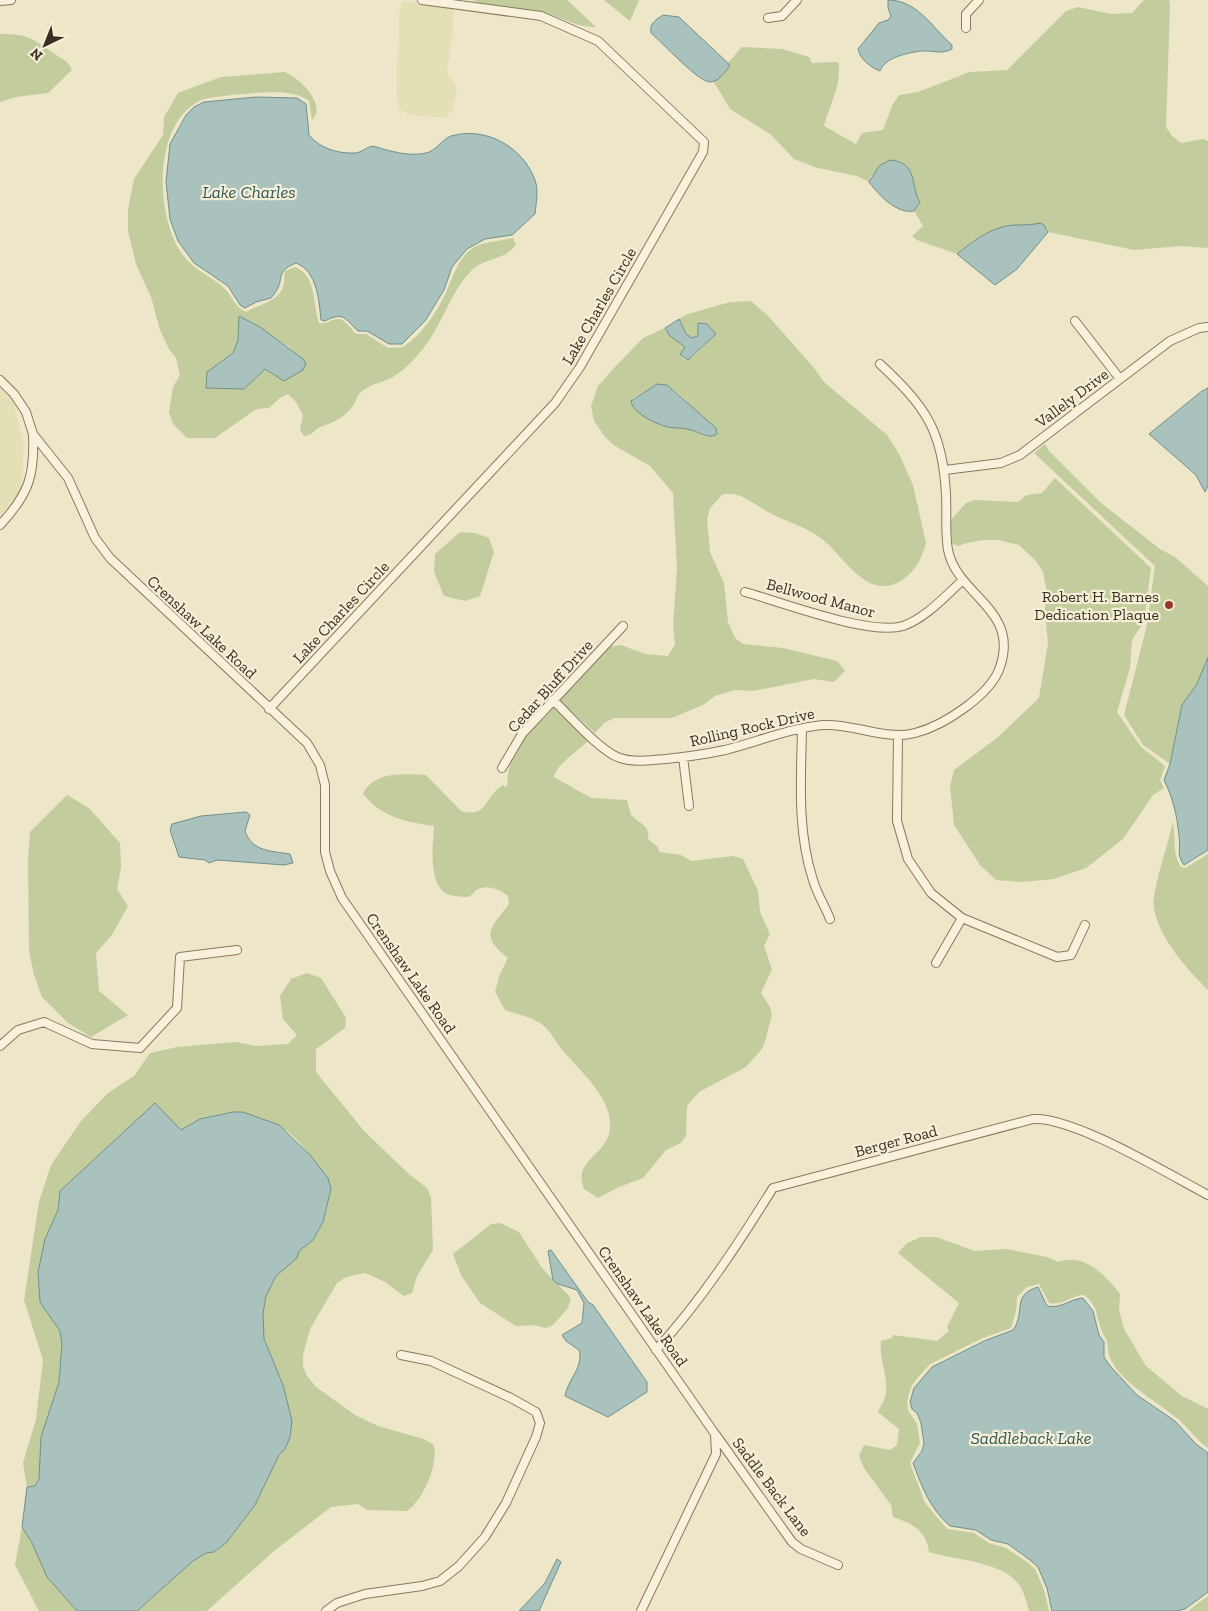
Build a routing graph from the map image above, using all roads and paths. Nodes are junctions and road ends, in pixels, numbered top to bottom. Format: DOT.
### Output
graph roads {
  1 [pos="11,0"];
  2 [pos="422,0"];
  3 [pos="797,0"];
  4 [pos="979,0"];
  5 [pos="0,1"];
  6 [pos="768,18"];
  7 [pos="966,28"];
  8 [pos="1075,321"];
  9 [pos="1208,327"];
  10 [pos="880,364"];
  11 [pos="1120,379"];
  12 [pos="0,380"];
  13 [pos="33,434"];
  14 [pos="945,470"];
  15 [pos="0,525"];
  16 [pos="963,580"];
  17 [pos="745,592"];
  18 [pos="623,626"];
  19 [pos="553,700"];
  20 [pos="269,709"];
  21 [pos="802,729"];
  22 [pos="898,736"];
  23 [pos="683,757"];
  24 [pos="502,768"];
  25 [pos="689,806"];
  26 [pos="962,918"];
  27 [pos="830,919"];
  28 [pos="1085,925"];
  29 [pos="237,950"];
  30 [pos="936,963"];
  31 [pos="0,1046"];
  32 [pos="1208,1195"];
  33 [pos="656,1350"];
  34 [pos="401,1355"];
  35 [pos="715,1434"];
  36 [pos="838,1565"];
  37 [pos="334,1605"];
  38 [pos="326,1611"];
  39 [pos="341,1611"];
  40 [pos="642,1611"];
  1 -- 5 [label="street"];
  2 -- 20 [label="street, Lake Charles Circle"];
  3 -- 6 [label="street"];
  4 -- 7 [label="street"];
  8 -- 11 [label="street"];
  9 -- 11 [label="street, Vallely Drive"];
  10 -- 14 [label="street, Rolling Rock Drive"];
  11 -- 14 [label="street, Vallely Drive"];
  12 -- 13 [label="street, Crenshaw Lake Road"];
  13 -- 15 [label="street"];
  13 -- 20 [label="street, Crenshaw Lake Road"];
  14 -- 16 [label="street, Rolling Rock Drive"];
  16 -- 17 [label="street, Bellwood Manor"];
  16 -- 22 [label="street, Rolling Rock Drive"];
  18 -- 19 [label="street, Cedar Bluff Drive"];
  19 -- 23 [label="street, Rolling Rock Drive"];
  19 -- 24 [label="street, Cedar Bluff Drive"];
  20 -- 33 [label="street, Crenshaw Lake Road"];
  21 -- 22 [label="street, Rolling Rock Drive"];
  21 -- 23 [label="street, Rolling Rock Drive"];
  21 -- 27 [label="street"];
  22 -- 26 [label="street"];
  23 -- 25 [label="street"];
  26 -- 28 [label="street"];
  26 -- 30 [label="street"];
  29 -- 31 [label="street"];
  32 -- 33 [label="street, Berger Road"];
  33 -- 35 [label="street, Crenshaw Lake Road"];
  34 -- 37 [label="street"];
  35 -- 36 [label="street, Saddle Back Lane"];
  35 -- 40 [label="street"];
  37 -- 38 [label="street"];
  37 -- 39 [label="street"];
}
